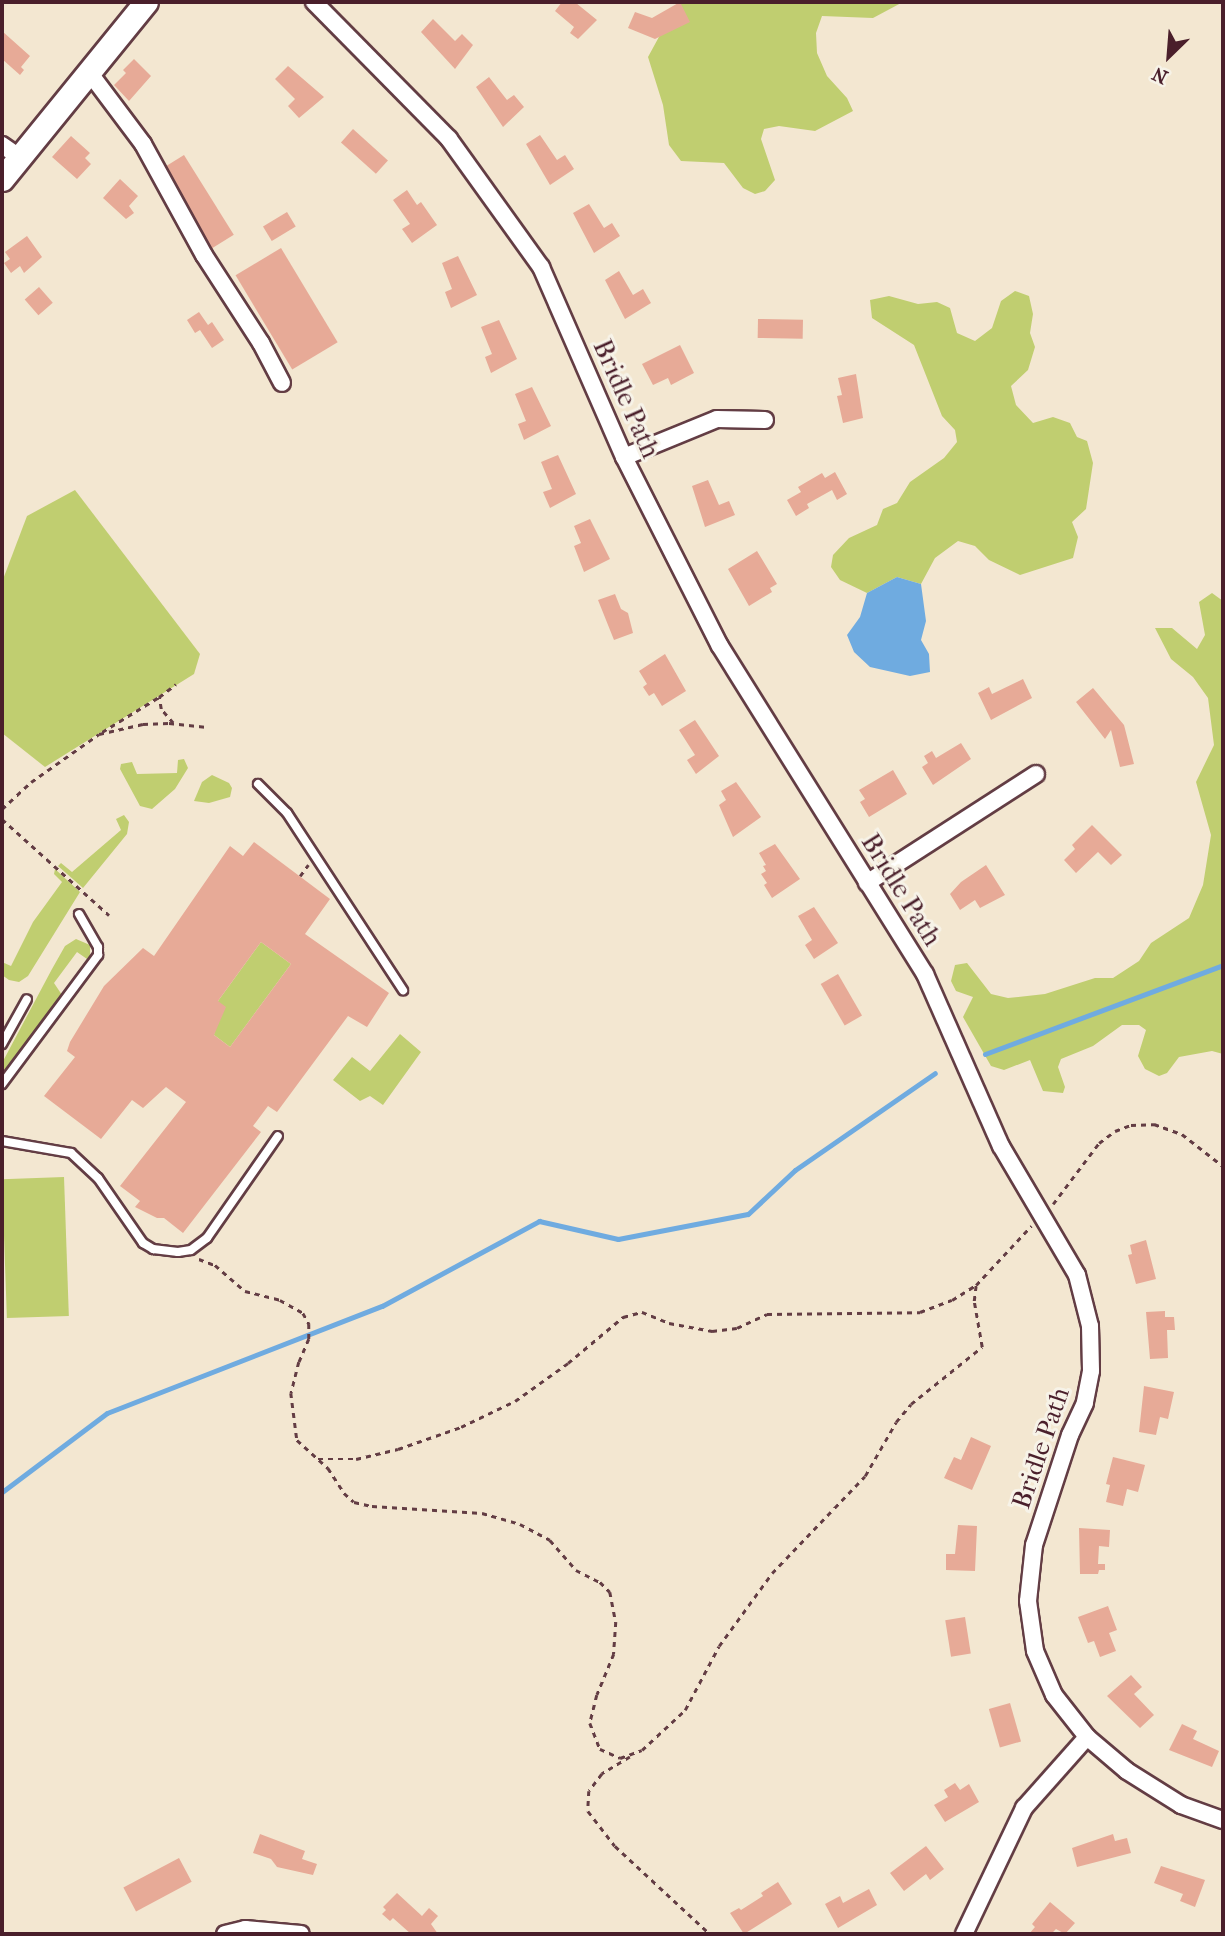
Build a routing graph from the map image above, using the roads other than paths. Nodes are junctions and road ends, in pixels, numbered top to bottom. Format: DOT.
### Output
graph roads {
  1 [pos="146,2"];
  2 [pos="314,2"];
  3 [pos="89,72"];
  4 [pos="10,151"];
  5 [pos="2,179"];
  6 [pos="282,383"];
  7 [pos="765,419"];
  8 [pos="624,457"];
  9 [pos="1036,774"];
  10 [pos="258,784"];
  11 [pos="867,883"];
  12 [pos="79,914"];
  13 [pos="403,990"];
  14 [pos="27,999"];
  15 [pos="2,1044"];
  16 [pos="2,1084"];
  17 [pos="278,1136"];
  18 [pos="2,1141"];
  19 [pos="1087,1737"];
  20 [pos="1223,1820"];
  21 [pos="225,1934"];
  22 [pos="302,1934"];
  23 [pos="964,1934"];
  1 -- 3 [label="main road"];
  2 -- 8 [label="street, Bridle Path"];
  3 -- 4 [label="main road"];
  3 -- 6 [label="street"];
  4 -- 5 [label="main road"];
  7 -- 8 [label="street"];
  8 -- 11 [label="street, Bridle Path"];
  9 -- 11 [label="street"];
  10 -- 13 [label="lane"];
  11 -- 19 [label="street, Bridle Path"];
  12 -- 16 [label="lane"];
  14 -- 15 [label="lane"];
  17 -- 18 [label="lane"];
  19 -- 20 [label="street, Bridle Path"];
  19 -- 23 [label="street"];
  21 -- 22 [label="street"];
}
